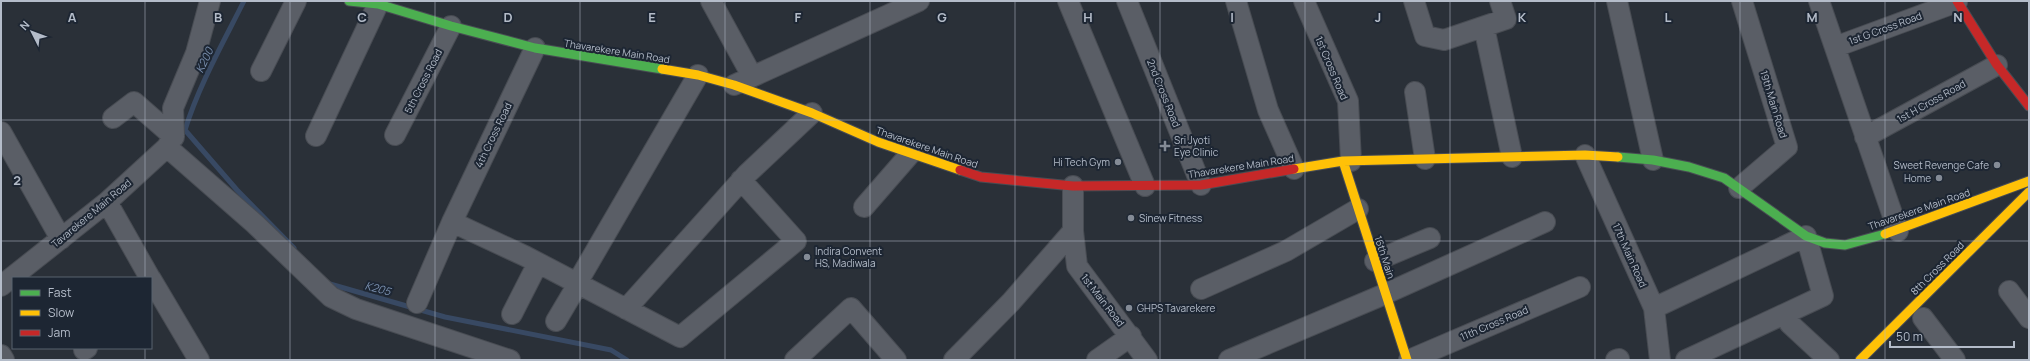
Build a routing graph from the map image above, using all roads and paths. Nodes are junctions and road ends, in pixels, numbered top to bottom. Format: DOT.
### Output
graph roads {
  1 [pos="210,1"];
  2 [pos="296,1"];
  3 [pos="350,1"];
  4 [pos="711,1"];
  5 [pos="919,1"];
  6 [pos="1068,1"];
  7 [pos="1127,1"];
  8 [pos="1236,1"];
  9 [pos="1304,1"];
  10 [pos="1414,1"];
  11 [pos="1500,1"];
  12 [pos="1617,1"];
  13 [pos="1742,1"];
  14 [pos="1819,1"];
  15 [pos="1957,1"];
  16 [pos="383,2"];
  17 [pos="451,26"];
  18 [pos="1484,27"];
  19 [pos="1835,47"];
  20 [pos="535,48"];
  21 [pos="1997,65"];
  22 [pos="261,71"];
  23 [pos="698,75"];
  24 [pos="743,81"];
  25 [pos="1415,92"];
  26 [pos="2029,106"];
  27 [pos="812,113"];
  28 [pos="113,118"];
  29 [pos="1,132"];
  30 [pos="316,136"];
  31 [pos="395,136"];
  32 [pos="1866,137"];
  33 [pos="172,139"];
  34 [pos="911,153"];
  35 [pos="1585,155"];
  36 [pos="1512,157"];
  37 [pos="1425,159"];
  38 [pos="1653,160"];
  39 [pos="1347,161"];
  40 [pos="1294,169"];
  41 [pos="741,180"];
  42 [pos="2029,181"];
  43 [pos="1201,185"];
  44 [pos="1073,186"];
  45 [pos="1145,186"];
  46 [pos="1739,188"];
  47 [pos="2029,192"];
  48 [pos="107,202"];
  49 [pos="864,207"];
  50 [pos="1358,209"];
  51 [pos="452,222"];
  52 [pos="1545,222"];
  53 [pos="1073,231"];
  54 [pos="1898,231"];
  55 [pos="1806,236"];
  56 [pos="1430,238"];
  57 [pos="60,239"];
  58 [pos="1375,261"];
  59 [pos="538,263"];
  60 [pos="12,277"];
  61 [pos="12,277"];
  62 [pos="150,277"];
  63 [pos="152,282"];
  64 [pos="578,284"];
  65 [pos="1,286"];
  66 [pos="1580,287"];
  67 [pos="1201,289"];
  68 [pos="2009,291"];
  69 [pos="1385,294"];
  70 [pos="417,304"];
  71 [pos="158,306"];
  72 [pos="1654,308"];
  73 [pos="626,309"];
  74 [pos="512,314"];
  75 [pos="1923,318"];
  76 [pos="2029,318"];
  77 [pos="556,321"];
  78 [pos="1790,324"];
  79 [pos="1131,336"];
  80 [pos="1,354"];
  81 [pos="4,360"];
  82 [pos="199,360"];
  83 [pos="510,360"];
  84 [pos="795,360"];
  85 [pos="896,360"];
  86 [pos="954,360"];
  87 [pos="1097,360"];
  88 [pos="1147,360"];
  89 [pos="1230,360"];
  90 [pos="1408,360"];
  91 [pos="1660,360"];
  92 [pos="1686,360"];
  93 [pos="1829,360"];
  94 [pos="1860,360"];
  95 [pos="1955,360"];
  1 -- 33 [label="street"];
  2 -- 22 [label="street"];
  3 -- 16 [label="main road"];
  4 -- 24 [label="street"];
  5 -- 24 [label="street"];
  6 -- 45 [label="street"];
  7 -- 43 [label="street, 2nd Cross Road"];
  8 -- 40 [label="street"];
  9 -- 39 [label="street, 1st Cross Road"];
  10 -- 18 [label="street"];
  11 -- 18 [label="street"];
  12 -- 38 [label="street"];
  13 -- 46 [label="street, 19th Main Road"];
  14 -- 19 [label="street"];
  15 -- 19 [label="street, 1st G Cross Road"];
  15 -- 21 [label="main road"];
  16 -- 17 [label="main road, Thavarekere Main Road"];
  16 -- 30 [label="street"];
  17 -- 20 [label="main road, Thavarekere Main Road"];
  17 -- 31 [label="street, 5th Cross Road"];
  18 -- 36 [label="street"];
  19 -- 32 [label="street"];
  20 -- 23 [label="main road, Thavarekere Main Road"];
  20 -- 51 [label="street, 4th Cross Road"];
  21 -- 26 [label="main road"];
  21 -- 32 [label="street, 1st H Cross Road"];
  23 -- 24 [label="main road, Thavarekere Main Road"];
  23 -- 64 [label="street"];
  24 -- 27 [label="main road, Thavarekere Main Road"];
  25 -- 37 [label="street"];
  27 -- 34 [label="main road, Thavarekere Main Road"];
  27 -- 41 [label="street"];
  28 -- 33 [label="street"];
  29 -- 57 [label="street"];
  32 -- 54 [label="street"];
  33 -- 48 [label="street, Tavarekere Main Road"];
  33 -- 83 [label="street"];
  34 -- 44 [label="main road, Thavarekere Main Road"];
  34 -- 49 [label="street"];
  35 -- 36 [label="main road, Thavarekere Main Road"];
  35 -- 38 [label="main road, Thavarekere Main Road"];
  35 -- 72 [label="street, 17th Main Road"];
  36 -- 37 [label="main road, Thavarekere Main Road"];
  37 -- 39 [label="main road, Thavarekere Main Road"];
  38 -- 46 [label="main road, Thavarekere Main Road"];
  39 -- 40 [label="main road, Thavarekere Main Road"];
  39 -- 50 [label="main road, 16th Main"];
  40 -- 43 [label="main road, Thavarekere Main Road"];
  41 -- 73 [label="street"];
  41 -- 73 [label="street"];
  42 -- 54 [label="main road, Thavarekere Main Road"];
  43 -- 45 [label="main road, Thavarekere Main Road"];
  44 -- 45 [label="main road, Thavarekere Main Road"];
  44 -- 53 [label="street, 1st Main Road"];
  46 -- 55 [label="main road, Thavarekere Main Road"];
  47 -- 94 [label="main road, 8th Cross Road"];
  48 -- 57 [label="street, Tavarekere Main Road"];
  48 -- 62 [label="street"];
  50 -- 58 [label="main road, 16th Main"];
  50 -- 67 [label="street"];
  51 -- 59 [label="street"];
  51 -- 70 [label="street, 4th Cross Road"];
  52 -- 69 [label="street"];
  53 -- 79 [label="street, 1st Main Road"];
  53 -- 86 [label="street"];
  54 -- 55 [label="main road, Thavarekere Main Road"];
  55 -- 72 [label="street"];
  55 -- 92 [label="street"];
  56 -- 58 [label="street"];
  57 -- 61 [label="street, Tavarekere Main Road"];
  58 -- 69 [label="main road, 16th Main"];
  59 -- 64 [label="street"];
  59 -- 74 [label="street"];
  60 -- 65 [label="street, Tavarekere Main Road"];
  63 -- 71 [label="street"];
  64 -- 73 [label="street"];
  64 -- 77 [label="street"];
  66 -- 90 [label="street, 11th Cross Road"];
  68 -- 76 [label="street"];
  69 -- 89 [label="street"];
  69 -- 90 [label="main road, 16th Main"];
  71 -- 82 [label="street"];
  72 -- 91 [label="street, 17th Main Road"];
  75 -- 95 [label="street"];
  78 -- 93 [label="street"];
  79 -- 87 [label="street"];
  79 -- 88 [label="street, 1st Main Road"];
  80 -- 81 [label="street"];
  84 -- 85 [label="street"];
}
